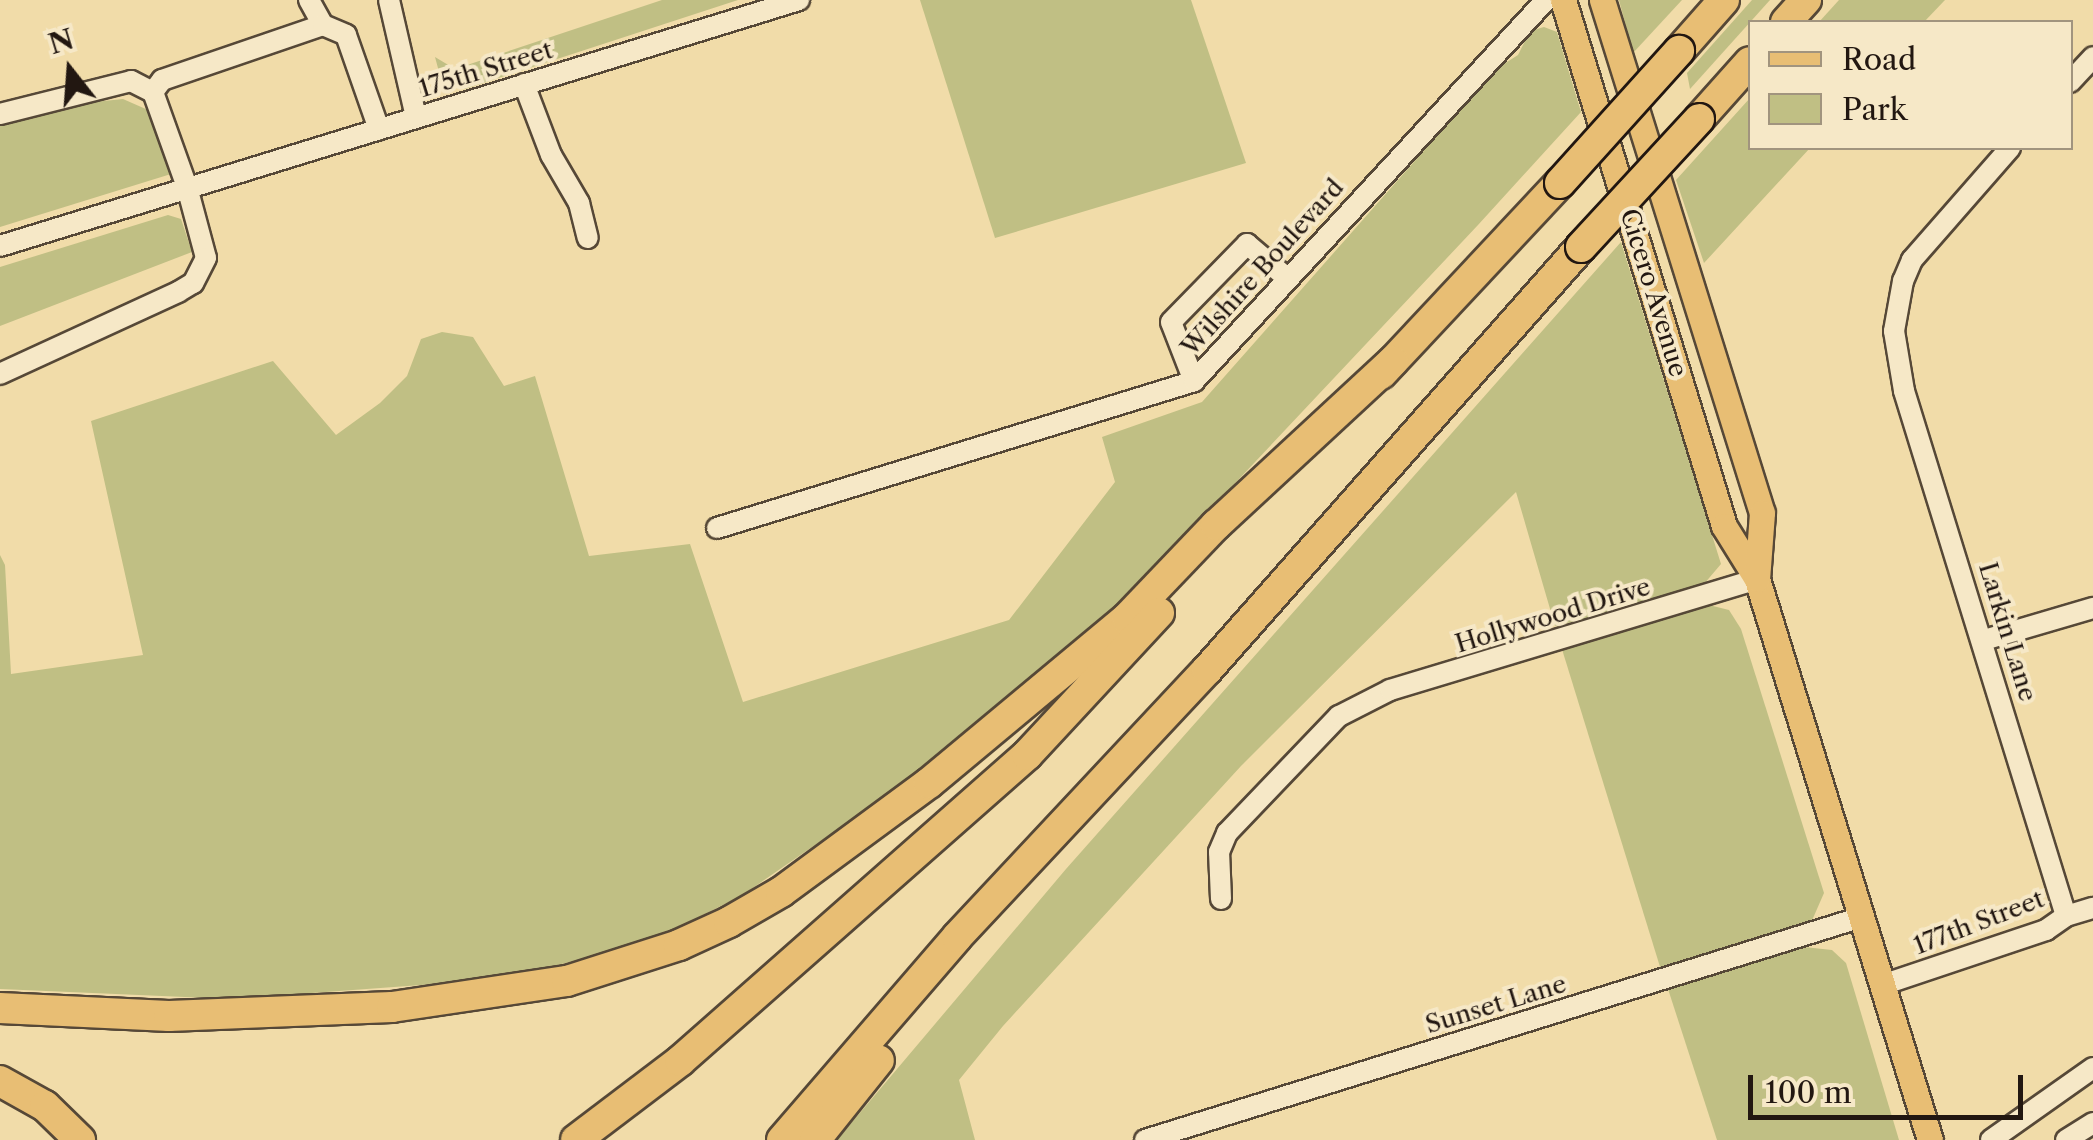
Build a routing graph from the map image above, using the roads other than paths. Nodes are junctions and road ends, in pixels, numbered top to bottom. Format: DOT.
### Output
graph roads {
  1 [pos="309,0"];
  2 [pos="389,0"];
  3 [pos="800,0"];
  4 [pos="1546,0"];
  5 [pos="1563,0"];
  6 [pos="1602,0"];
  7 [pos="1724,0"];
  8 [pos="1806,0"];
  9 [pos="1788,20"];
  10 [pos="324,25"];
  11 [pos="2093,57"];
  12 [pos="1748,64"];
  13 [pos="2073,79"];
  14 [pos="524,84"];
  15 [pos="152,92"];
  16 [pos="0,114"];
  17 [pos="416,117"];
  18 [pos="378,129"];
  19 [pos="2008,150"];
  20 [pos="187,187"];
  21 [pos="588,238"];
  22 [pos="0,246"];
  23 [pos="1287,278"];
  24 [pos="1393,361"];
  25 [pos="0,374"];
  26 [pos="1194,381"];
  27 [pos="717,528"];
  28 [pos="1757,579"];
  29 [pos="2093,608"];
  30 [pos="1984,640"];
  31 [pos="1221,899"];
  32 [pos="2093,908"];
  33 [pos="2066,916"];
  34 [pos="1862,918"];
  35 [pos="957,936"];
  36 [pos="1882,985"];
  37 [pos="0,1008"];
  38 [pos="2093,1068"];
  39 [pos="0,1082"];
  40 [pos="2093,1123"];
  41 [pos="80,1140"];
  42 [pos="576,1140"];
  43 [pos="782,1140"];
  44 [pos="815,1140"];
  45 [pos="1146,1140"];
  46 [pos="1930,1140"];
  47 [pos="1991,1140"];
  48 [pos="2066,1140"];
  1 -- 10 [label="street"];
  2 -- 17 [label="street"];
  3 -- 14 [label="street, 175th Street"];
  4 -- 23 [label="street, Wilshire Boulevard"];
  5 -- 28 [label="main road, Cicero Avenue"];
  6 -- 28 [label="main road, Cicero Avenue"];
  7 -- 24 [label="highway, bridge"];
  8 -- 9 [label="highway"];
  10 -- 15 [label="street"];
  10 -- 18 [label="street"];
  11 -- 13 [label="street"];
  12 -- 35 [label="highway, bridge"];
  14 -- 17 [label="street, 175th Street"];
  14 -- 21 [label="street"];
  15 -- 16 [label="street"];
  15 -- 20 [label="street"];
  17 -- 18 [label="street, 175th Street"];
  18 -- 20 [label="street, 175th Street"];
  19 -- 30 [label="street, Larkin Lane"];
  20 -- 22 [label="street, 175th Street"];
  20 -- 25 [label="street"];
  23 -- 26 [label="street, Wilshire Boulevard"];
  23 -- 26 [label="street"];
  24 -- 37 [label="highway"];
  24 -- 42 [label="highway"];
  26 -- 27 [label="street, Wilshire Boulevard"];
  28 -- 31 [label="street, Hollywood Drive"];
  28 -- 34 [label="main road, Cicero Avenue"];
  29 -- 30 [label="street"];
  30 -- 33 [label="street, Larkin Lane"];
  32 -- 33 [label="street, 177th Street"];
  33 -- 36 [label="street, 177th Street"];
  34 -- 36 [label="main road, Cicero Avenue"];
  34 -- 45 [label="street, Sunset Lane"];
  35 -- 43 [label="highway"];
  35 -- 44 [label="highway"];
  36 -- 46 [label="main road, Cicero Avenue"];
  38 -- 47 [label="street"];
  39 -- 41 [label="highway"];
  40 -- 48 [label="street"];
}
